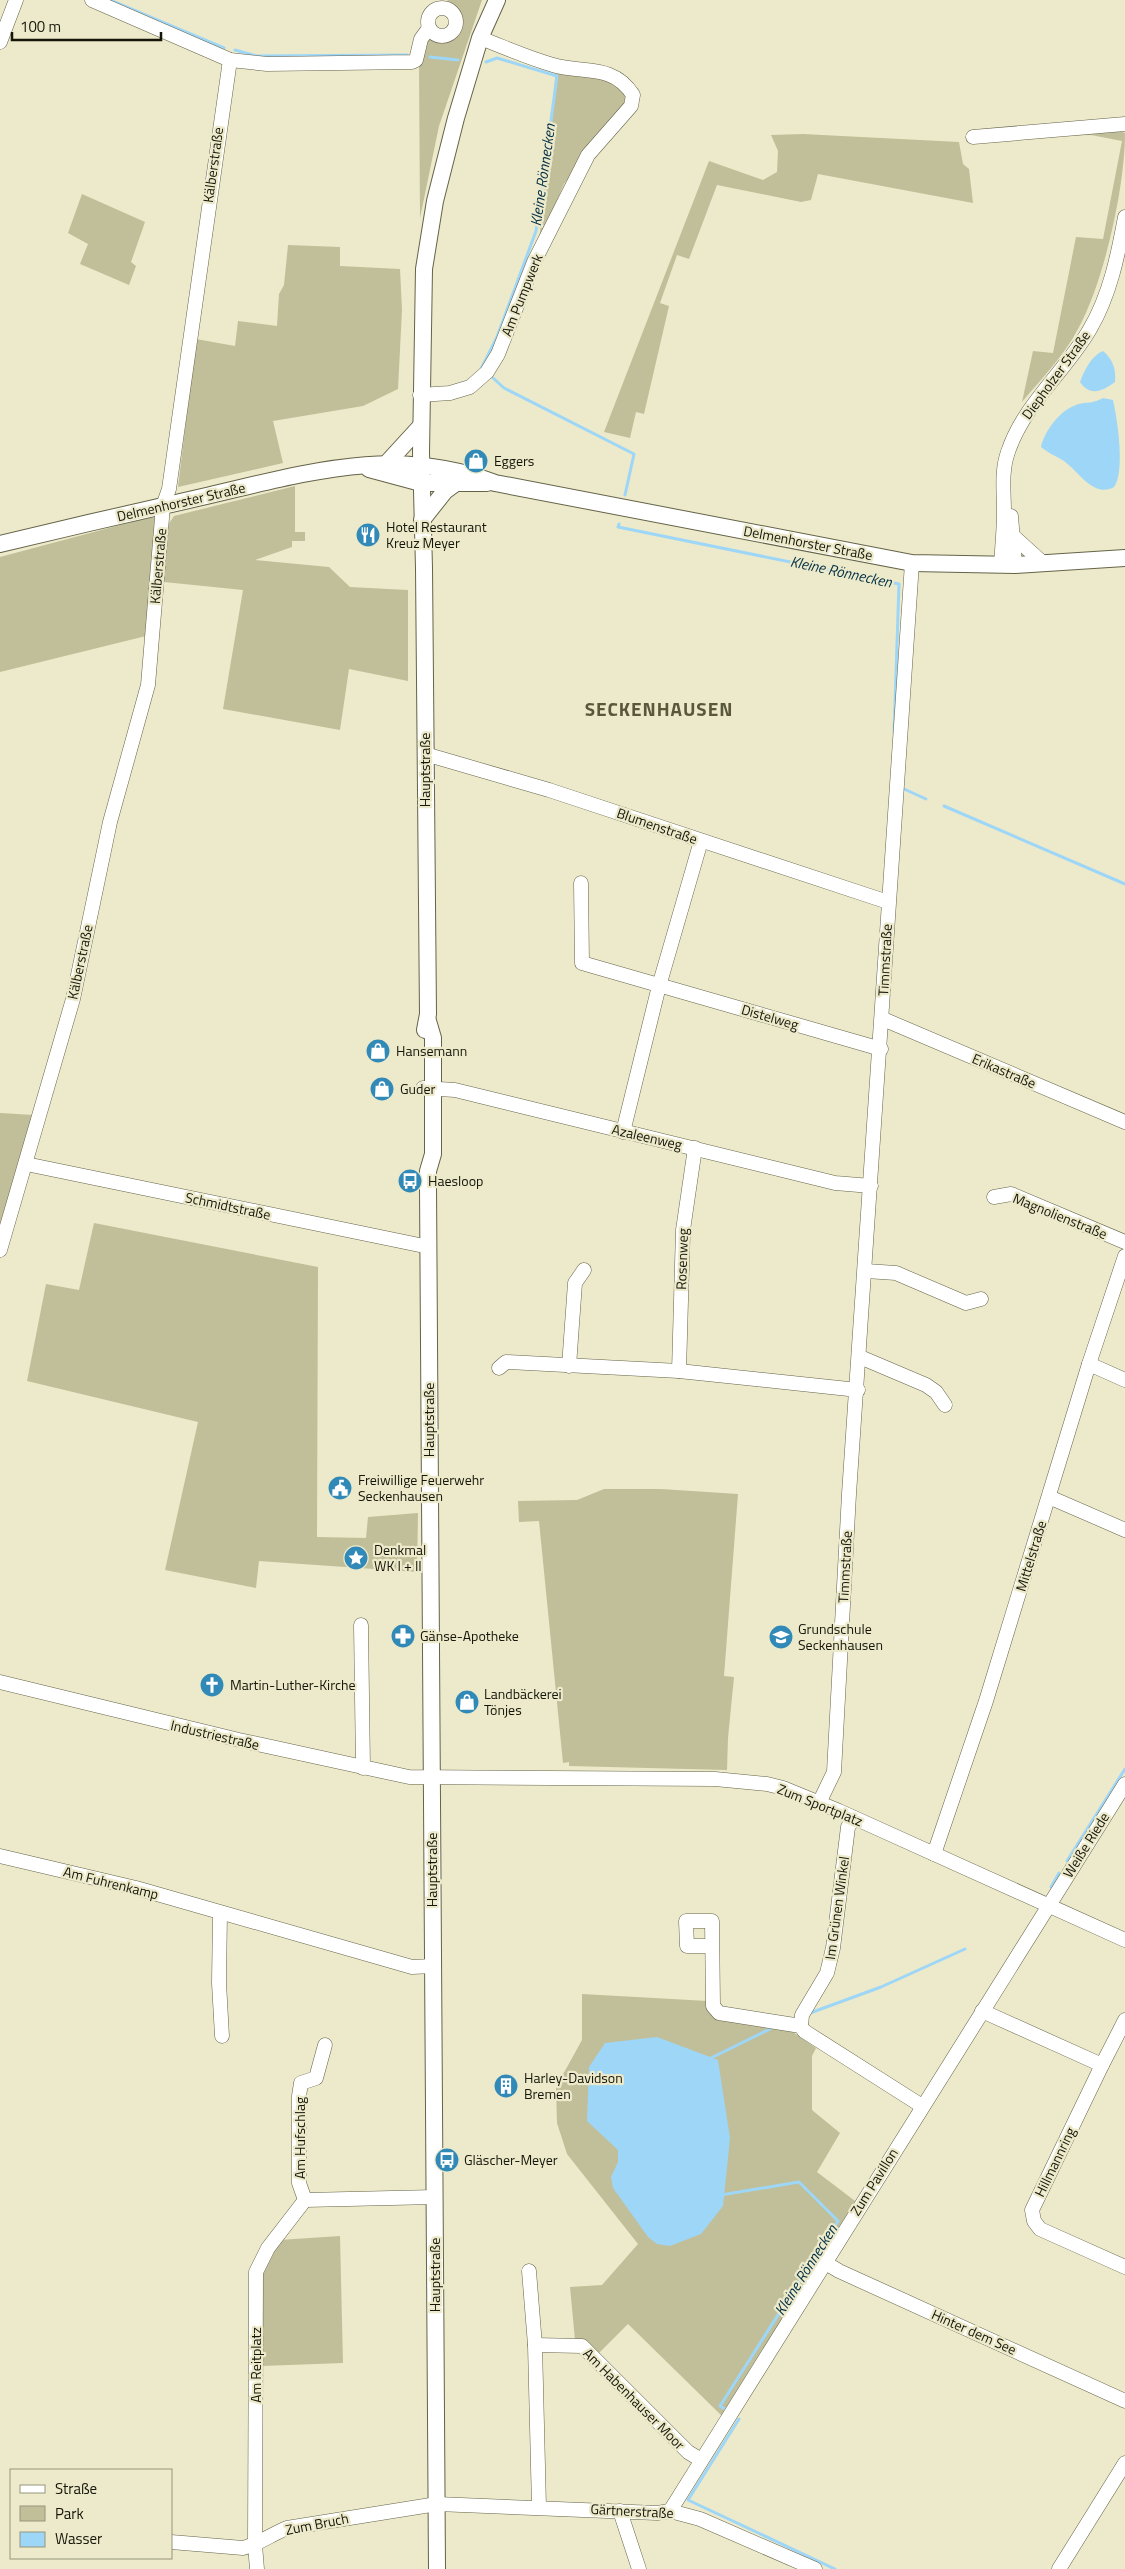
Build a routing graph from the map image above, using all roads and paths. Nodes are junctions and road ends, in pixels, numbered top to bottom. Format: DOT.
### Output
graph roads {
  1 [pos="16,0"];
  2 [pos="92,0"];
  3 [pos="497,0"];
  4 [pos="435,4"];
  5 [pos="429,28"];
  6 [pos="480,38"];
  7 [pos="0,42"];
  8 [pos="230,60"];
  9 [pos="1125,124"];
  10 [pos="973,137"];
  11 [pos="1125,217"];
  12 [pos="1122,261"];
  13 [pos="420,395"];
  14 [pos="420,427"];
  15 [pos="387,463"];
  16 [pos="421,464"];
  17 [pos="363,466"];
  18 [pos="421,483"];
  19 [pos="456,483"];
  20 [pos="495,483"];
  21 [pos="163,506"];
  22 [pos="422,520"];
  23 [pos="1012,535"];
  24 [pos="0,544"];
  25 [pos="1125,558"];
  26 [pos="912,563"];
  27 [pos="1043,563"];
  28 [pos="1008,565"];
  29 [pos="425,754"];
  30 [pos="701,841"];
  31 [pos="581,883"];
  32 [pos="888,902"];
  33 [pos="659,986"];
  34 [pos="883,1019"];
  35 [pos="880,1049"];
  36 [pos="428,1088"];
  37 [pos="1125,1122"];
  38 [pos="623,1132"];
  39 [pos="696,1148"];
  40 [pos="26,1164"];
  41 [pos="871,1186"];
  42 [pos="994,1197"];
  43 [pos="1125,1242"];
  44 [pos="429,1247"];
  45 [pos="0,1250"];
  46 [pos="1125,1256"];
  47 [pos="584,1270"];
  48 [pos="866,1271"];
  49 [pos="981,1298"];
  50 [pos="860,1357"];
  51 [pos="1089,1364"];
  52 [pos="569,1366"];
  53 [pos="499,1368"];
  54 [pos="679,1371"];
  55 [pos="1125,1380"];
  56 [pos="858,1390"];
  57 [pos="945,1405"];
  58 [pos="1049,1497"];
  59 [pos="1125,1530"];
  60 [pos="361,1625"];
  61 [pos="0,1682"];
  62 [pos="363,1768"];
  63 [pos="432,1779"];
  64 [pos="1125,1784"];
  65 [pos="819,1804"];
  66 [pos="854,1818"];
  67 [pos="934,1854"];
  68 [pos="0,1856"];
  69 [pos="1048,1906"];
  70 [pos="220,1912"];
  71 [pos="1125,1940"];
  72 [pos="712,1946"];
  73 [pos="433,1966"];
  74 [pos="982,2010"];
  75 [pos="1125,2020"];
  76 [pos="801,2026"];
  77 [pos="222,2036"];
  78 [pos="325,2045"];
  79 [pos="1102,2065"];
  80 [pos="922,2106"];
  81 [pos="435,2197"];
  82 [pos="305,2200"];
  83 [pos="824,2262"];
  84 [pos="1125,2267"];
  85 [pos="528,2271"];
  86 [pos="535,2346"];
  87 [pos="1125,2401"];
  88 [pos="701,2460"];
  89 [pos="1125,2463"];
  90 [pos="437,2504"];
  91 [pos="539,2507"];
  92 [pos="670,2510"];
  93 [pos="620,2511"];
  94 [pos="172,2542"];
  95 [pos="255,2545"];
  96 [pos="257,2569"];
  97 [pos="437,2569"];
  98 [pos="638,2569"];
  99 [pos="815,2569"];
  100 [pos="1059,2569"];
  1 -- 7 [label="street"];
  2 -- 8 [label="street"];
  3 -- 6 [label="main road, Hauptstraße"];
  4 -- 5 [label="street"];
  4 -- 5 [label="street"];
  5 -- 8 [label="street"];
  6 -- 13 [label="main road, Hauptstraße"];
  6 -- 13 [label="street, Am Pumpwerk"];
  8 -- 21 [label="street, Kälberstraße"];
  9 -- 10 [label="street"];
  11 -- 12 [label="street, Diepholzer Straße"];
  12 -- 23 [label="street, Diepholzer Straße"];
  12 -- 28 [label="street, Diepholzer Straße"];
  13 -- 14 [label="main road, Hauptstraße"];
  14 -- 15 [label="main road"];
  14 -- 16 [label="main road, Hauptstraße"];
  15 -- 16 [label="main road, Delmenhorster Straße"];
  15 -- 17 [label="main road, Delmenhorster Straße"];
  16 -- 18 [label="main road, Hauptstraße"];
  16 -- 20 [label="main road, Delmenhorster Straße"];
  17 -- 18 [label="main road, Delmenhorster Straße"];
  17 -- 21 [label="main road, Delmenhorster Straße"];
  18 -- 19 [label="main road, Delmenhorster Straße"];
  18 -- 22 [label="main road, Hauptstraße"];
  19 -- 20 [label="main road, Delmenhorster Straße"];
  19 -- 22 [label="main road"];
  20 -- 26 [label="main road, Delmenhorster Straße"];
  21 -- 24 [label="main road, Delmenhorster Straße"];
  21 -- 40 [label="street, Kälberstraße"];
  22 -- 29 [label="main road, Hauptstraße"];
  23 -- 27 [label="street"];
  23 -- 28 [label="street, Diepholzer Straße"];
  25 -- 27 [label="main road, Delmenhorster Straße"];
  26 -- 28 [label="main road, Delmenhorster Straße"];
  26 -- 32 [label="street, Timmstraße"];
  27 -- 28 [label="main road, Delmenhorster Straße"];
  29 -- 30 [label="street, Blumenstraße"];
  29 -- 36 [label="main road, Hauptstraße"];
  30 -- 32 [label="street, Blumenstraße"];
  30 -- 33 [label="street"];
  31 -- 33 [label="street, Distelweg"];
  32 -- 34 [label="street, Timmstraße"];
  33 -- 35 [label="street, Distelweg"];
  33 -- 38 [label="street"];
  34 -- 35 [label="street, Timmstraße"];
  34 -- 37 [label="street, Erikastraße"];
  35 -- 41 [label="street, Timmstraße"];
  36 -- 38 [label="street, Azaleenweg"];
  36 -- 44 [label="main road, Hauptstraße"];
  38 -- 39 [label="street, Azaleenweg"];
  39 -- 41 [label="street, Azaleenweg"];
  39 -- 54 [label="street, Rosenweg"];
  40 -- 44 [label="street, Schmidtstraße"];
  40 -- 45 [label="street, Kälberstraße"];
  41 -- 48 [label="street, Timmstraße"];
  42 -- 43 [label="street, Magnolienstraße"];
  44 -- 63 [label="main road, Hauptstraße"];
  46 -- 51 [label="street, Mittelstraße"];
  47 -- 52 [label="street"];
  48 -- 49 [label="street"];
  48 -- 50 [label="street, Timmstraße"];
  50 -- 56 [label="street, Timmstraße"];
  50 -- 57 [label="street"];
  51 -- 55 [label="street"];
  51 -- 58 [label="street, Mittelstraße"];
  52 -- 53 [label="street"];
  52 -- 54 [label="street"];
  54 -- 56 [label="street"];
  56 -- 65 [label="street, Timmstraße"];
  58 -- 59 [label="street"];
  58 -- 67 [label="street, Mittelstraße"];
  60 -- 62 [label="street"];
  61 -- 62 [label="street, Industriestraße"];
  62 -- 63 [label="street, Industriestraße"];
  63 -- 65 [label="street, Zum Sportplatz"];
  63 -- 73 [label="main road, Hauptstraße"];
  64 -- 69 [label="street, Weiße Riede"];
  65 -- 66 [label="street, Zum Sportplatz"];
  66 -- 67 [label="street, Zum Sportplatz"];
  66 -- 76 [label="street, Im Grünen Winkel"];
  67 -- 69 [label="street, Zum Sportplatz"];
  68 -- 70 [label="street, Am Fuhrenkamp"];
  69 -- 71 [label="street, Zum Sportplatz"];
  69 -- 74 [label="street, Zum Pavillon"];
  70 -- 73 [label="street, Am Fuhrenkamp"];
  70 -- 77 [label="street"];
  72 -- 76 [label="street"];
  73 -- 81 [label="main road, Hauptstraße"];
  74 -- 79 [label="street"];
  74 -- 80 [label="street, Zum Pavillon"];
  75 -- 79 [label="street, Hillmannring"];
  76 -- 80 [label="street"];
  78 -- 82 [label="street, Am Hufschlag"];
  79 -- 84 [label="street, Hillmannring"];
  80 -- 83 [label="street, Zum Pavillon"];
  81 -- 82 [label="street"];
  81 -- 90 [label="main road, Hauptstraße"];
  82 -- 95 [label="street, Am Reitplatz"];
  83 -- 87 [label="street, Hinter dem See"];
  83 -- 88 [label="street, Zum Pavillon"];
  85 -- 86 [label="street"];
  86 -- 88 [label="street, Am Habenhauser Moor"];
  86 -- 91 [label="street"];
  88 -- 92 [label="street, Zum Pavillon"];
  89 -- 100 [label="street"];
  90 -- 91 [label="street, Gärtnerstraße"];
  90 -- 95 [label="street, Zum Bruch"];
  90 -- 97 [label="main road, Hauptstraße"];
  91 -- 93 [label="street, Gärtnerstraße"];
  92 -- 93 [label="street, Gärtnerstraße"];
  92 -- 99 [label="street, Gärtnerstraße"];
  93 -- 98 [label="street"];
  94 -- 95 [label="street, Zum Bruch"];
  95 -- 96 [label="street, Am Reitplatz"];
}
